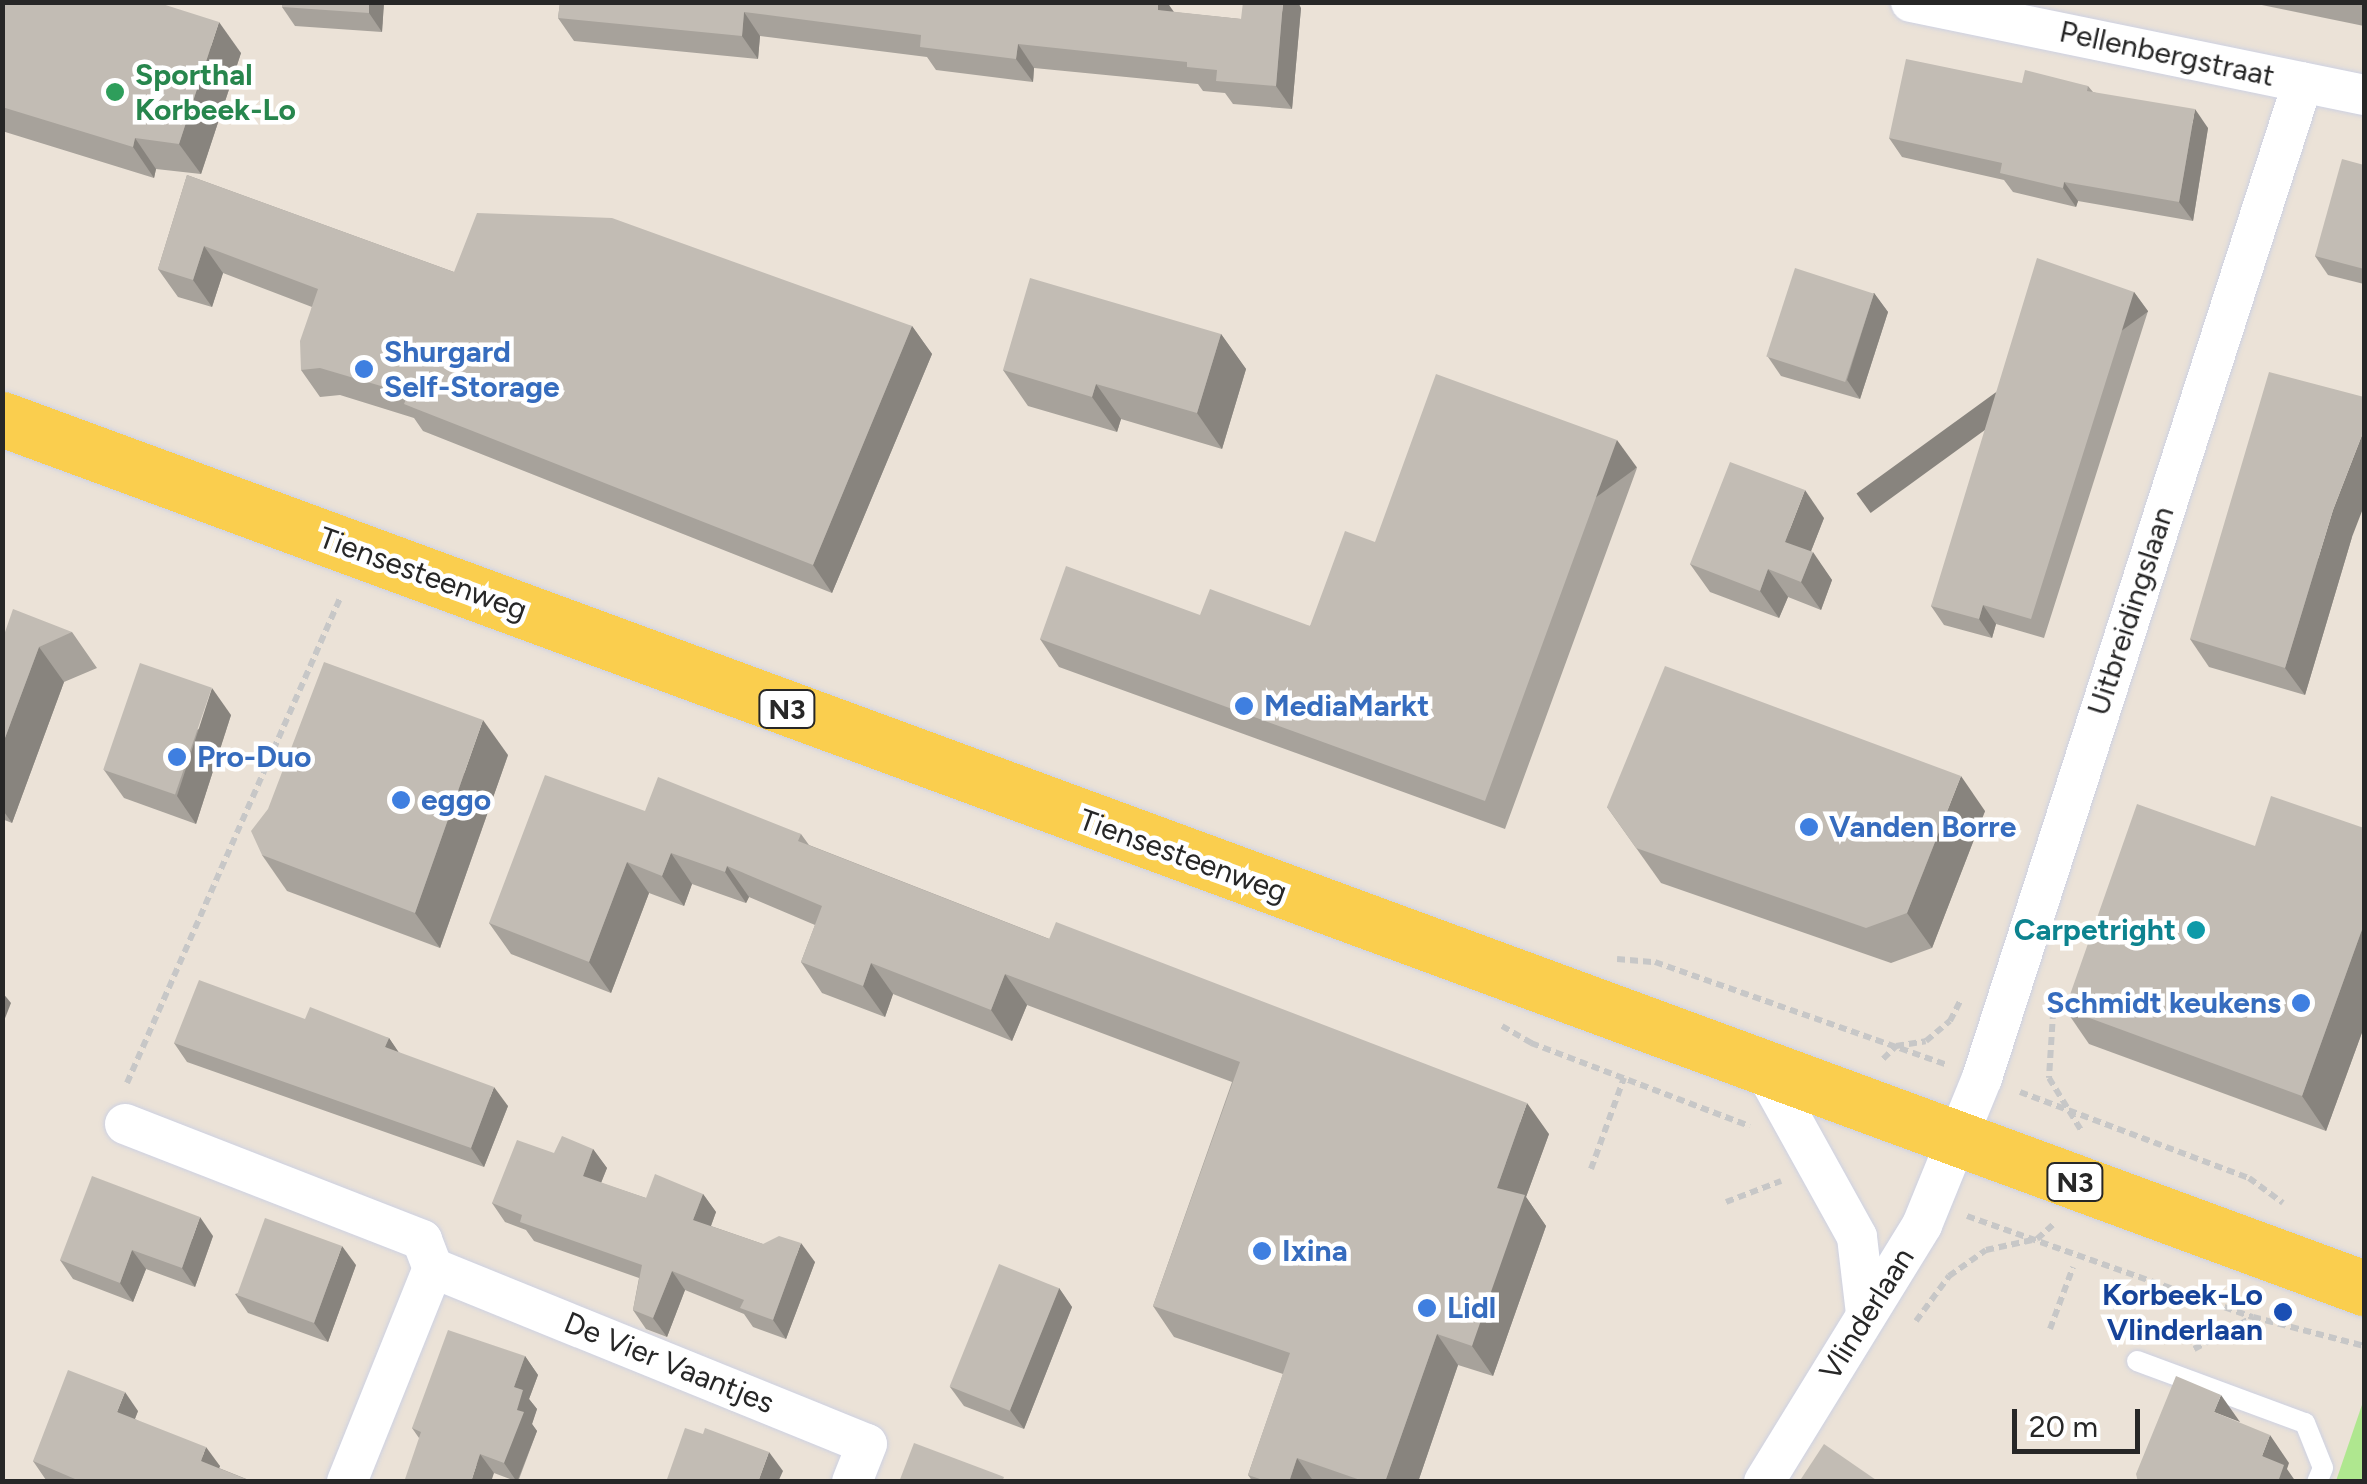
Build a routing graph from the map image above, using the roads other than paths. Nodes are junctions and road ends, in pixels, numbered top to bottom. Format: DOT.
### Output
graph roads {
  1 [pos="1911,2"];
  2 [pos="1969,7"];
  3 [pos="2303,82"];
  4 [pos="2364,94"];
  5 [pos="2,418"];
  6 [pos="1764,1069"];
  7 [pos="125,1124"];
  8 [pos="1956,1140"];
  9 [pos="433,1268"];
  10 [pos="2364,1288"];
  11 [pos="1866,1314"];
  12 [pos="2137,1361"];
  13 [pos="1779,1476"];
  14 [pos="346,1482"];
  15 [pos="852,1482"];
  16 [pos="2318,1482"];
  1 -- 2 [label="street, Pellenbergstraat"];
  2 -- 3 [label="street, Pellenbergstraat"];
  3 -- 4 [label="street, Pellenbergstraat"];
  3 -- 8 [label="street, Uitbreidingslaan"];
  5 -- 6 [label="main road, Tiensesteenweg / N3"];
  6 -- 8 [label="main road, Tiensesteenweg / N3"];
  6 -- 11 [label="street"];
  7 -- 9 [label="street, De Vier Vaantjes"];
  8 -- 10 [label="main road, Tiensesteenweg / N3"];
  8 -- 11 [label="street, Vlinderlaan"];
  9 -- 14 [label="street"];
  9 -- 15 [label="street, De Vier Vaantjes"];
  11 -- 13 [label="street, Vlinderlaan"];
  12 -- 16 [label="lane"];
}
